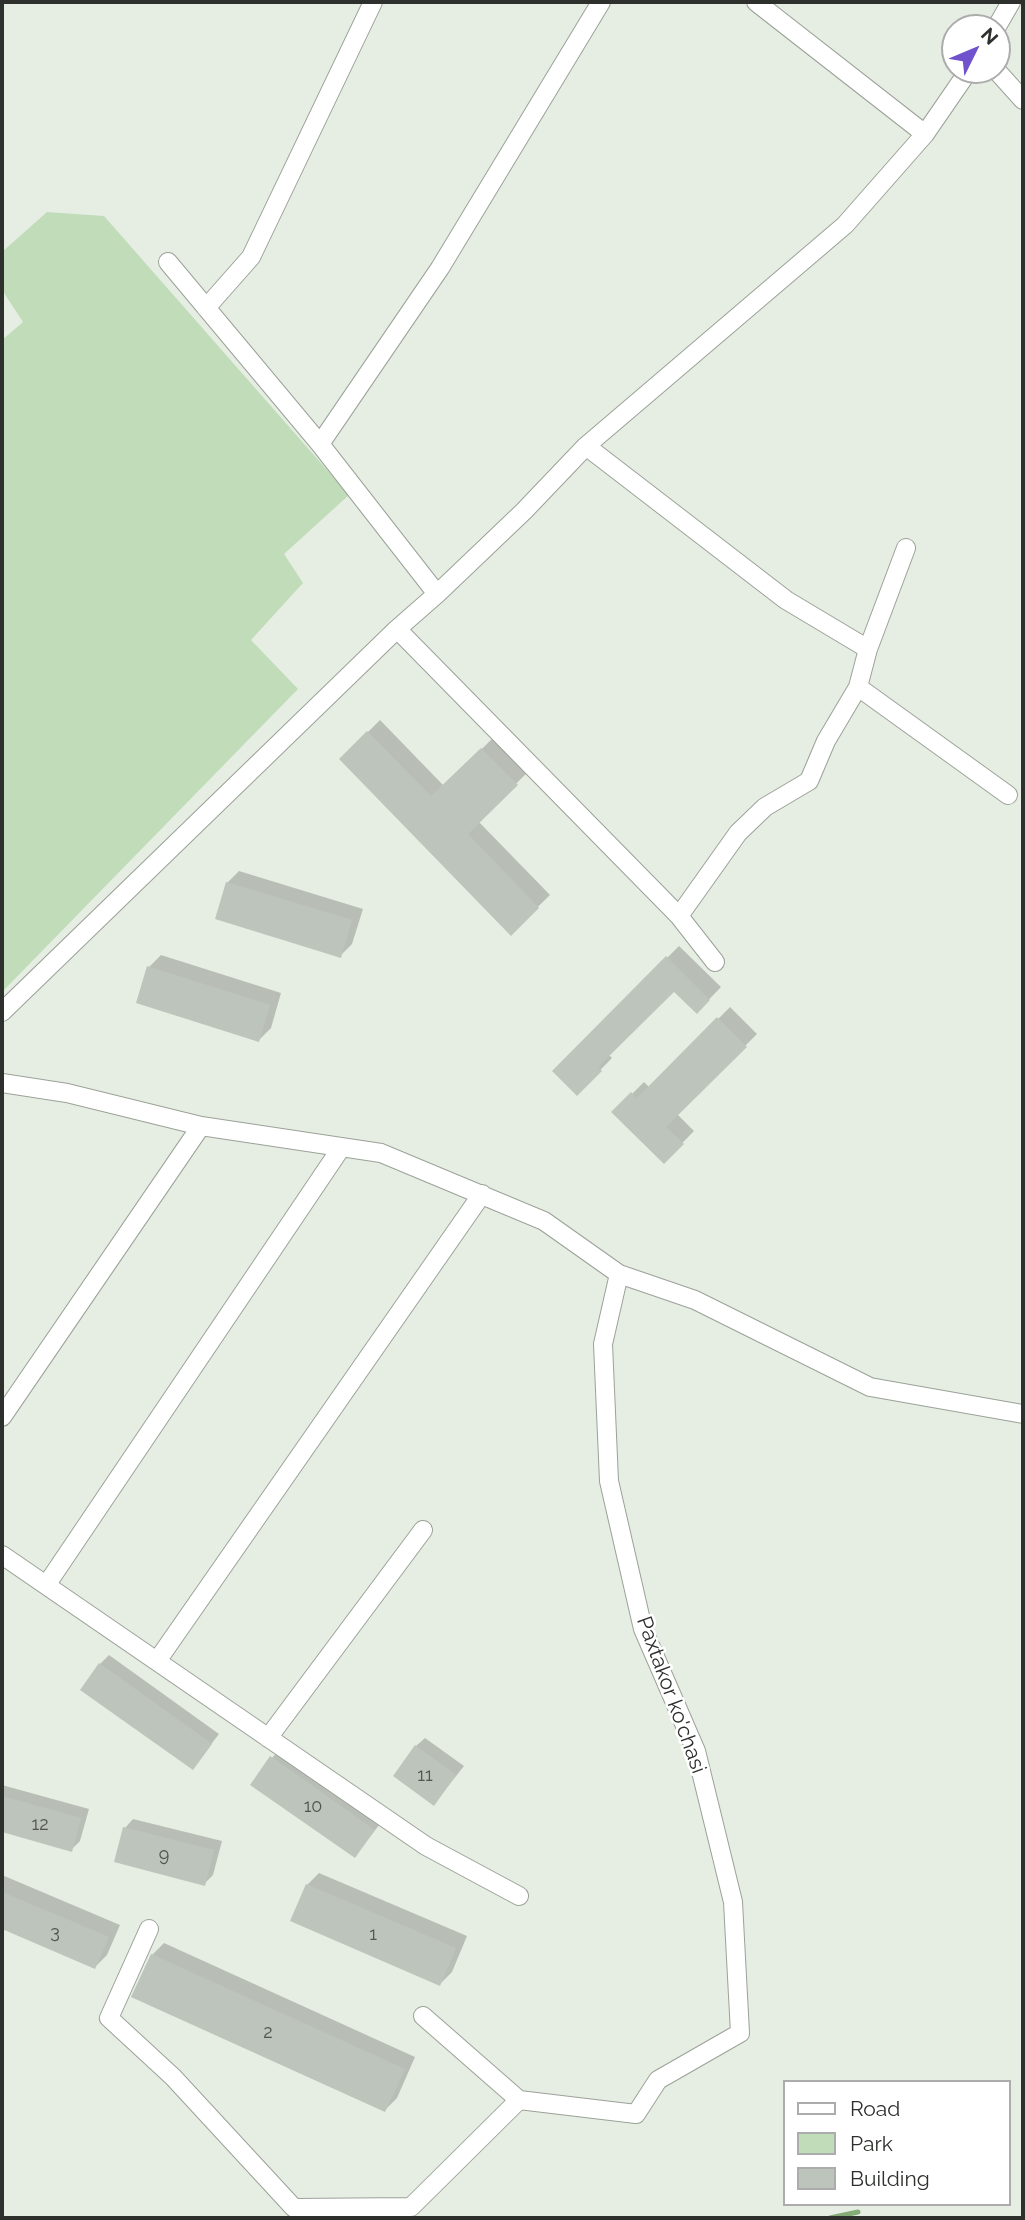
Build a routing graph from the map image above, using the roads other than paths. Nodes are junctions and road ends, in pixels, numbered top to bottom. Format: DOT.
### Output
graph roads {
  1 [pos="373,2"];
  2 [pos="601,2"];
  3 [pos="757,2"];
  4 [pos="959,84"];
  5 [pos="1009,84"];
  6 [pos="1023,100"];
  7 [pos="925,134"];
  8 [pos="168,262"];
  9 [pos="206,308"];
  10 [pos="320,444"];
  11 [pos="586,446"];
  12 [pos="906,548"];
  13 [pos="437,594"];
  14 [pos="397,629"];
  15 [pos="868,649"];
  16 [pos="858,687"];
  17 [pos="1008,795"];
  18 [pos="680,916"];
  19 [pos="715,962"];
  20 [pos="2,1013"];
  21 [pos="2,1083"];
  22 [pos="201,1126"];
  23 [pos="341,1148"];
  24 [pos="482,1194"];
  25 [pos="619,1274"];
  26 [pos="1023,1414"];
  27 [pos="2,1417"];
  28 [pos="423,1530"];
  29 [pos="2,1555"];
  30 [pos="47,1584"];
  31 [pos="157,1661"];
  32 [pos="268,1738"];
  33 [pos="519,1896"];
  34 [pos="149,1929"];
  35 [pos="423,2016"];
  36 [pos="519,2100"];
  1 -- 9 [label="street"];
  2 -- 10 [label="street"];
  3 -- 7 [label="street"];
  4 -- 7 [label="street"];
  5 -- 6 [label="street"];
  7 -- 11 [label="street"];
  8 -- 9 [label="street"];
  9 -- 10 [label="street"];
  10 -- 13 [label="street"];
  11 -- 13 [label="street"];
  11 -- 15 [label="street"];
  12 -- 15 [label="street"];
  13 -- 14 [label="street"];
  14 -- 18 [label="street"];
  14 -- 20 [label="street"];
  15 -- 16 [label="street"];
  16 -- 17 [label="street"];
  16 -- 18 [label="street"];
  18 -- 19 [label="street"];
  21 -- 22 [label="street"];
  22 -- 23 [label="street"];
  22 -- 27 [label="street"];
  23 -- 24 [label="street"];
  23 -- 30 [label="street"];
  24 -- 25 [label="street"];
  24 -- 31 [label="street"];
  25 -- 26 [label="street"];
  25 -- 36 [label="street, Paxtakor ko'chasi"];
  28 -- 32 [label="street"];
  29 -- 30 [label="street"];
  30 -- 31 [label="street"];
  31 -- 32 [label="street"];
  32 -- 33 [label="street"];
  34 -- 36 [label="street"];
  35 -- 36 [label="street"];
}
